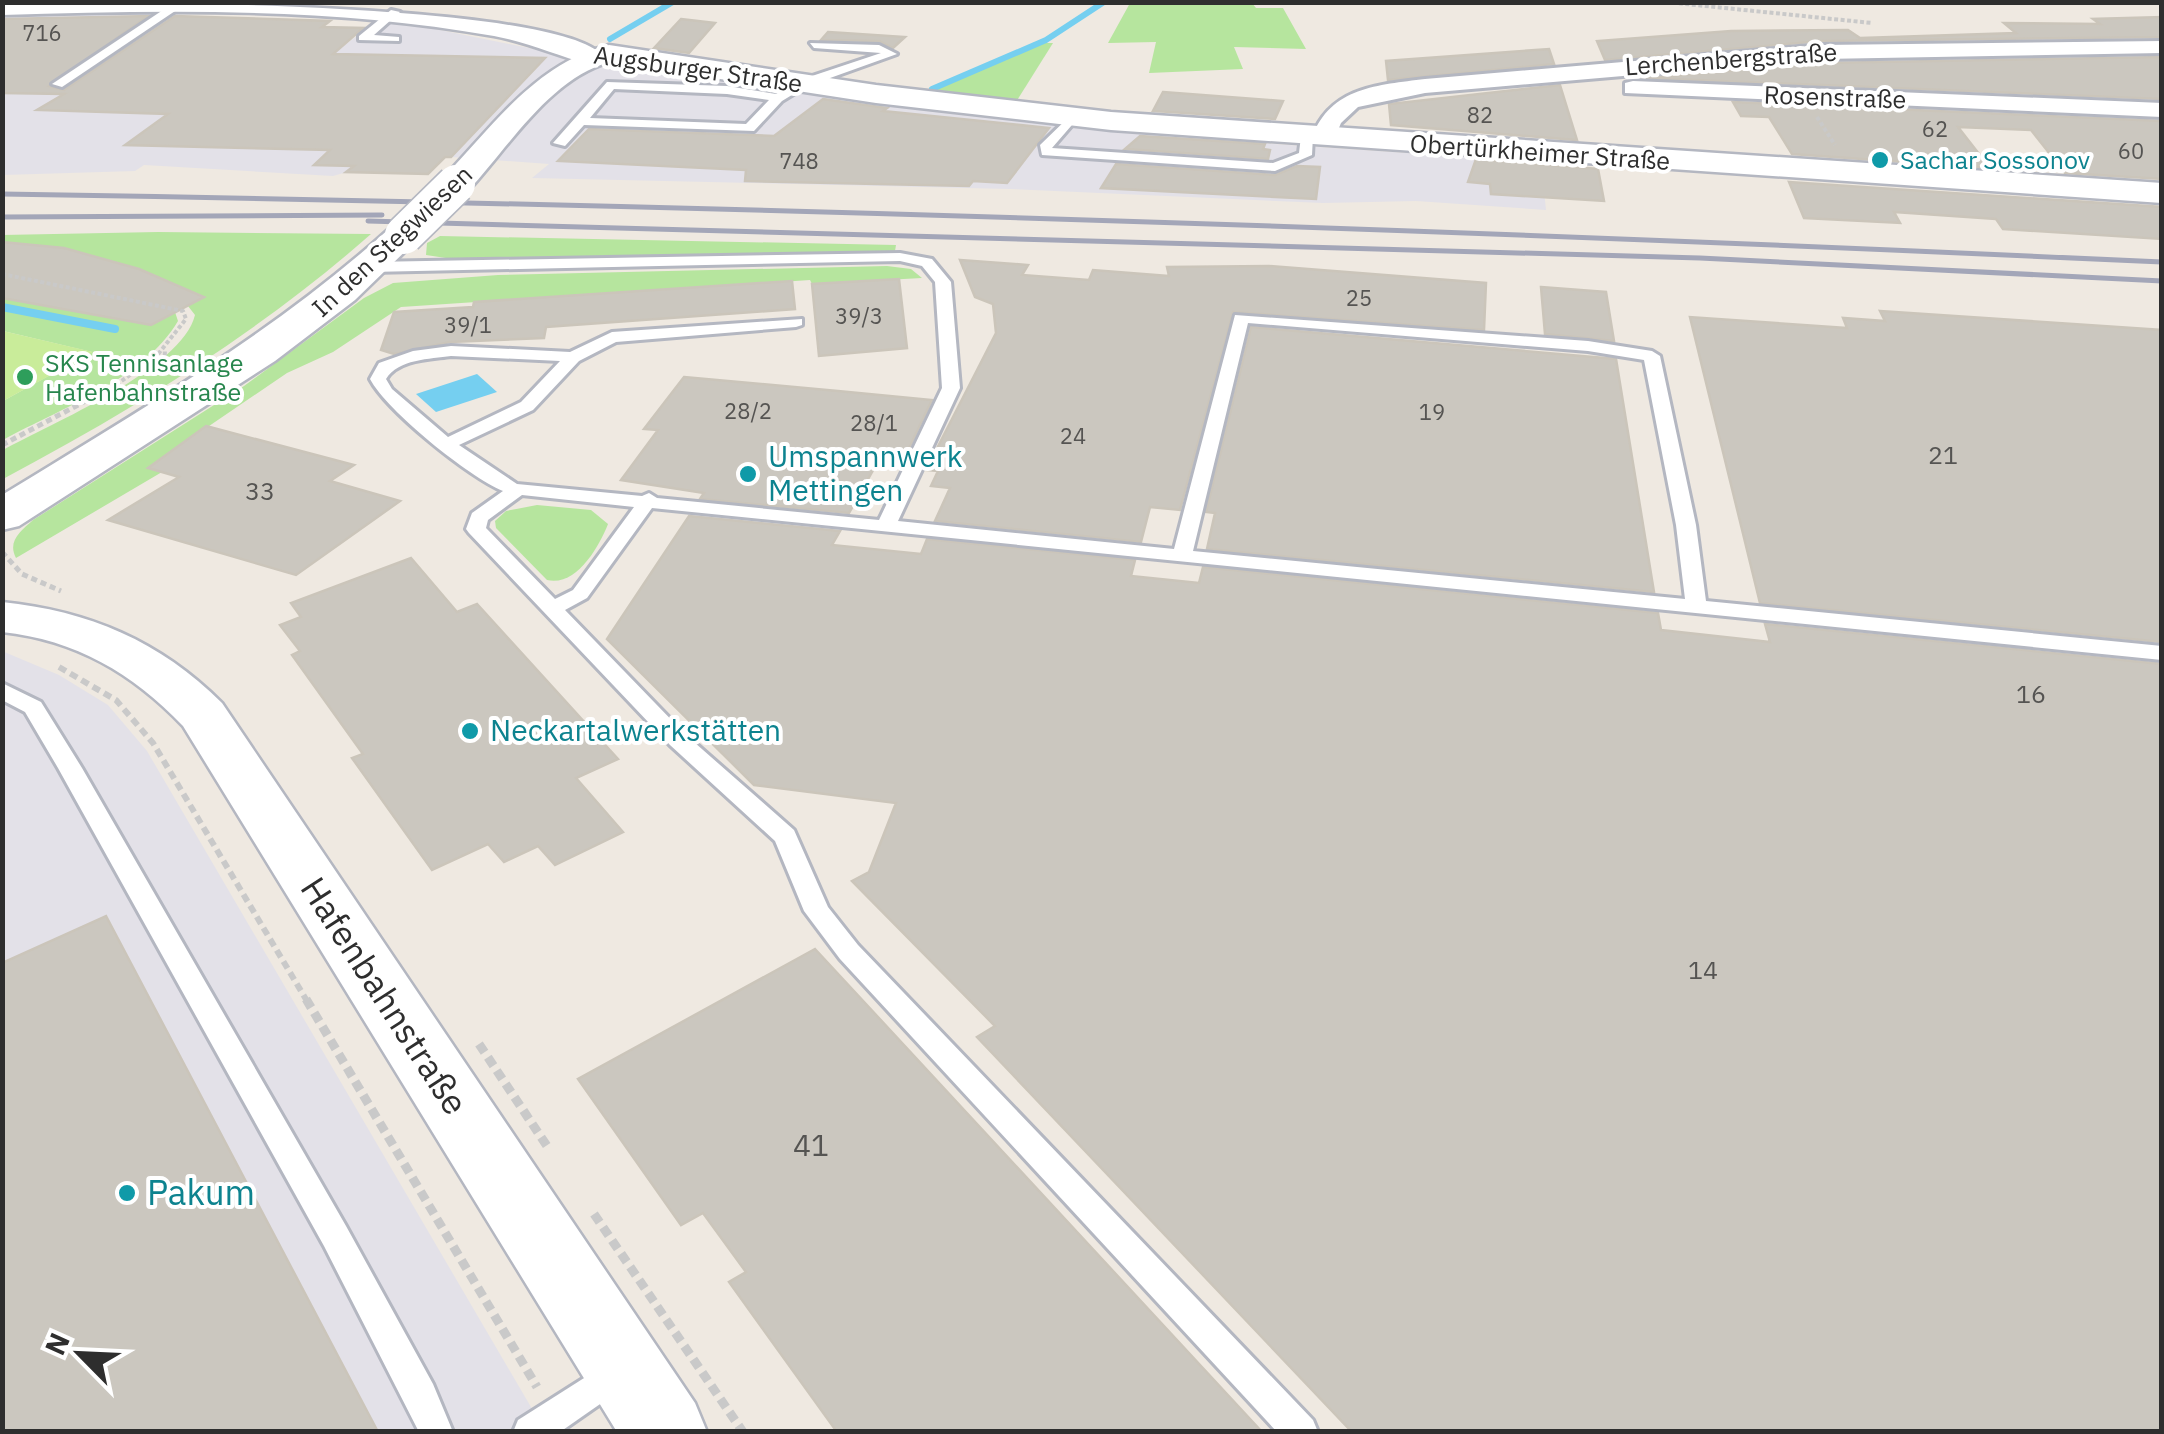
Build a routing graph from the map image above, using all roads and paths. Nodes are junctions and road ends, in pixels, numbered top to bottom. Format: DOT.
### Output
graph roads {
  1 [pos="182,3"];
  2 [pos="2,7"];
  3 [pos="814,45"];
  4 [pos="2162,47"];
  5 [pos="589,56"];
  6 [pos="1509,77"];
  7 [pos="58,84"];
  8 [pos="789,91"];
  9 [pos="919,99"];
  10 [pos="2162,110"];
  11 [pos="580,121"];
  12 [pos="1316,137"];
  13 [pos="560,143"];
  14 [pos="2162,193"];
  15 [pos="370,266"];
  16 [pos="2,274"];
  17 [pos="796,322"];
  18 [pos="574,357"];
  19 [pos="449,442"];
  20 [pos="2,445"];
  21 [pos="75,468"];
  22 [pos="519,490"];
  23 [pos="2,494"];
  24 [pos="649,499"];
  25 [pos="2,516"];
  26 [pos="886,524"];
  27 [pos="1182,556"];
  28 [pos="15,596"];
  29 [pos="1696,606"];
  30 [pos="551,609"];
  31 [pos="2162,653"];
  32 [pos="2,690"];
  33 [pos="624,1368"];
  34 [pos="542,1424"];
  35 [pos="436,1432"];
  36 [pos="665,1432"];
  37 [pos="1301,1432"];
  1 -- 2 [label="main road, Augsburger Straße"];
  1 -- 5 [label="main road, Augsburger Straße"];
  1 -- 7 [label="lane"];
  3 -- 8 [label="lane"];
  4 -- 6 [label="street, Lerchenbergstraße"];
  5 -- 8 [label="main road, Augsburger Straße"];
  5 -- 15 [label="main road, In den Stegwiesen, bridge"];
  6 -- 10 [label="street, Rosenstraße"];
  6 -- 12 [label="street, Lerchenbergstraße"];
  8 -- 9 [label="main road, Augsburger Straße"];
  8 -- 11 [label="lane"];
  8 -- 11 [label="lane"];
  9 -- 12 [label="main road, Obertürkheimer Straße"];
  11 -- 13 [label="lane"];
  12 -- 14 [label="main road, Obertürkheimer Straße"];
  15 -- 21 [label="main road, In den Stegwiesen"];
  15 -- 26 [label="lane"];
  16 -- 20 [label="path"];
  17 -- 18 [label="lane"];
  18 -- 19 [label="lane"];
  18 -- 19 [label="lane"];
  19 -- 22 [label="lane"];
  21 -- 23 [label="main road, In den Stegwiesen"];
  21 -- 25 [label="main road, In den Stegwiesen"];
  22 -- 24 [label="lane"];
  22 -- 30 [label="lane"];
  24 -- 26 [label="lane"];
  24 -- 30 [label="lane"];
  26 -- 27 [label="lane"];
  27 -- 29 [label="lane"];
  27 -- 29 [label="lane"];
  28 -- 33 [label="main road, Hafenbahnstraße"];
  28 -- 34 [label="path"];
  29 -- 31 [label="lane"];
  30 -- 37 [label="lane"];
  32 -- 35 [label="lane"];
  33 -- 34 [label="lane"];
  33 -- 36 [label="main road, Hafenbahnstraße"];
}
